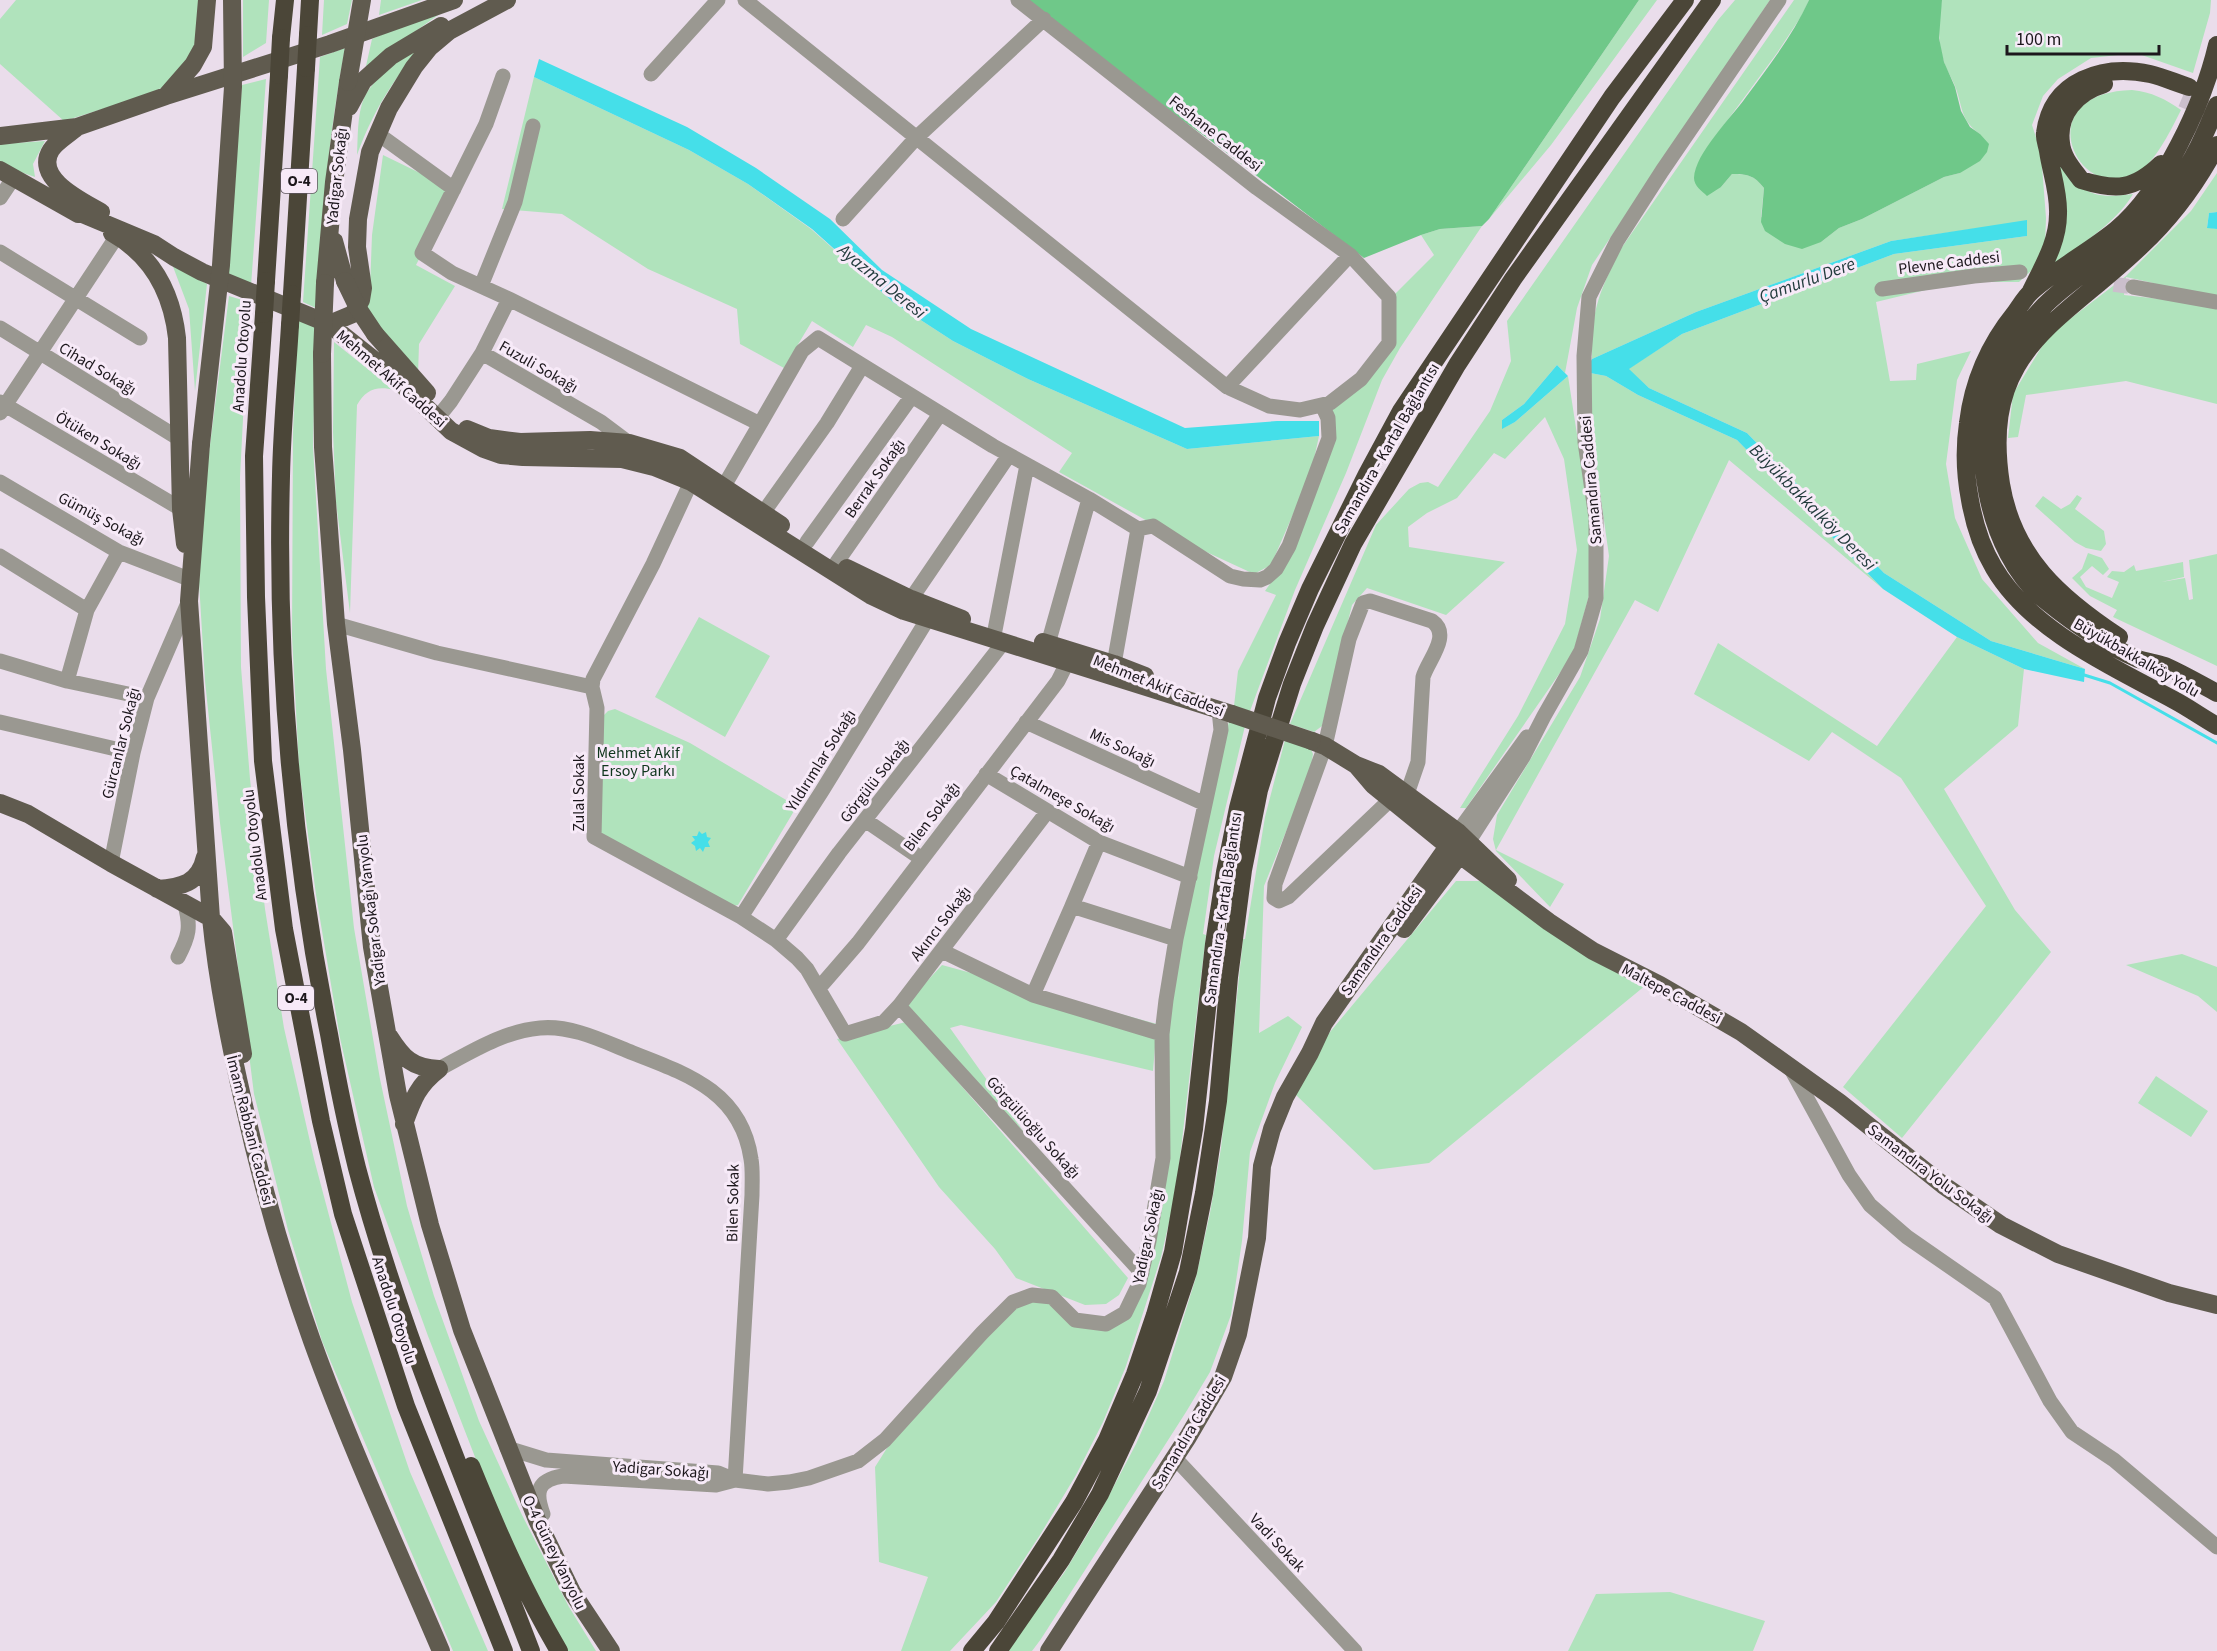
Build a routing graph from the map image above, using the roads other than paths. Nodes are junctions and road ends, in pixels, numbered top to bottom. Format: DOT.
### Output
graph roads {
  1 [pos="207,0"];
  2 [pos="232,0"];
  3 [pos="285,0"];
  4 [pos="310,0"];
  5 [pos="362,0"];
  6 [pos="454,0"];
  7 [pos="494,0"];
  8 [pos="507,0"];
  9 [pos="718,0"];
  10 [pos="1018,0"];
  11 [pos="1673,0"];
  12 [pos="1685,0"];
  13 [pos="1712,0"];
  14 [pos="1720,0"];
  15 [pos="1779,0"];
  16 [pos="754,3"];
  17 [pos="1044,19"];
  18 [pos="2217,45"];
  19 [pos="651,74"];
  20 [pos="502,76"];
  21 [pos="1650,86"];
  22 [pos="166,96"];
  23 [pos="1612,97"];
  24 [pos="2217,105"];
  25 [pos="341,122"];
  26 [pos="533,126"];
  27 [pos="77,127"];
  28 [pos="1,135"];
  29 [pos="916,138"];
  30 [pos="385,139"];
  31 [pos="2217,145"];
  32 [pos="2176,151"];
  33 [pos="7,173"];
  34 [pos="454,189"];
  35 [pos="0,198"];
  36 [pos="68,208"];
  37 [pos="843,219"];
  38 [pos="330,228"];
  39 [pos="117,236"];
  40 [pos="154,244"];
  41 [pos="0,252"];
  42 [pos="1350,255"];
  43 [pos="2020,272"];
  44 [pos="481,286"];
  45 [pos="2133,287"];
  46 [pos="1881,289"];
  47 [pos="2031,292"];
  48 [pos="509,298"];
  49 [pos="76,300"];
  50 [pos="2217,302"];
  51 [pos="329,324"];
  52 [pos="0,328"];
  53 [pos="140,338"];
  54 [pos="39,353"];
  55 [pos="482,353"];
  56 [pos="322,354"];
  57 [pos="862,366"];
  58 [pos="1227,387"];
  59 [pos="912,396"];
  60 [pos="1323,405"];
  61 [pos="2,407"];
  62 [pos="443,411"];
  63 [pos="940,414"];
  64 [pos="601,422"];
  65 [pos="760,424"];
  66 [pos="178,438"];
  67 [pos="591,440"];
  68 [pos="629,443"];
  69 [pos="487,444"];
  70 [pos="1009,455"];
  71 [pos="1027,465"];
  72 [pos="0,482"];
  73 [pos="691,482"];
  74 [pos="724,486"];
  75 [pos="1089,499"];
  76 [pos="730,508"];
  77 [pos="181,509"];
  78 [pos="763,513"];
  79 [pos="1138,529"];
  80 [pos="806,548"];
  81 [pos="119,552"];
  82 [pos="0,556"];
  83 [pos="837,562"];
  84 [pos="189,579"];
  85 [pos="911,599"];
  86 [pos="189,601"];
  87 [pos="87,610"];
  88 [pos="927,620"];
  89 [pos="336,624"];
  90 [pos="999,637"];
  91 [pos="1048,644"];
  92 [pos="0,661"];
  93 [pos="1067,663"];
  94 [pos="1114,664"];
  95 [pos="2163,666"];
  96 [pos="67,681"];
  97 [pos="592,687"];
  98 [pos="2217,693"];
  99 [pos="147,698"];
  100 [pos="1225,712"];
  101 [pos="0,722"];
  102 [pos="1026,722"];
  103 [pos="2217,726"];
  104 [pos="1318,743"];
  105 [pos="133,753"];
  106 [pos="986,774"];
  107 [pos="1399,797"];
  108 [pos="0,803"];
  109 [pos="1205,804"];
  110 [pos="1047,812"];
  111 [pos="865,820"];
  112 [pos="1099,842"];
  113 [pos="1459,843"];
  114 [pos="205,854"];
  115 [pos="922,859"];
  116 [pos="111,863"];
  117 [pos="1190,877"];
  118 [pos="157,889"];
  119 [pos="185,905"];
  120 [pos="1072,906"];
  121 [pos="741,917"];
  122 [pos="211,918"];
  123 [pos="1176,939"];
  124 [pos="776,940"];
  125 [pos="942,951"];
  126 [pos="178,957"];
  127 [pos="819,988"];
  128 [pos="1033,995"];
  129 [pos="899,1006"];
  130 [pos="386,1032"];
  131 [pos="845,1034"];
  132 [pos="1162,1034"];
  133 [pos="439,1069"];
  134 [pos="1791,1069"];
  135 [pos="404,1124"];
  136 [pos="357,1168"];
  137 [pos="1142,1273"];
  138 [pos="2217,1305"];
  139 [pos="507,1448"];
  140 [pos="1175,1458"];
  141 [pos="735,1480"];
  142 [pos="2217,1547"];
  143 [pos="1018,1588"];
  144 [pos="572,1592"];
  145 [pos="1020,1617"];
  146 [pos="441,1651"];
  147 [pos="504,1651"];
  148 [pos="531,1651"];
  149 [pos="559,1651"];
  150 [pos="611,1651"];
  151 [pos="961,1651"];
  152 [pos="972,1651"];
  153 [pos="989,1651"];
  154 [pos="998,1651"];
  155 [pos="1049,1651"];
  156 [pos="1355,1651"];
  1 -- 22 [label="main road"];
  2 -- 84 [label="main road, bridge"];
  3 -- 147 [label="highway, Anadolu Otoyolu / O-4, bridge"];
  4 -- 136 [label="highway, Anadolu Otoyolu / O-4, bridge"];
  5 -- 25 [label="main road, Yadigar Sokağı, bridge"];
  6 -- 22 [label="main road"];
  7 -- 25 [label="main road"];
  8 -- 51 [label="main road"];
  9 -- 19 [label="street"];
  10 -- 17 [label="street, Feshane Caddesi"];
  11 -- 23 [label="highway"];
  12 -- 23 [label="highway, Samandıra - Kartal Bağlantısı"];
  13 -- 21 [label="highway, Samandıra - Kartal Bağlantısı"];
  14 -- 21 [label="highway"];
  15 -- 113 [label="street, Samandıra Caddesi"];
  16 -- 29 [label="street"];
  17 -- 29 [label="street"];
  17 -- 42 [label="street, Feshane Caddesi"];
  18 -- 32 [label="highway, Büyükbakkalköy Yolu"];
  20 -- 34 [label="street"];
  21 -- 145 [label="highway, Samandıra - Kartal Bağlantısı"];
  22 -- 27 [label="main road"];
  23 -- 143 [label="highway, Samandıra - Kartal Bağlantısı"];
  24 -- 95 [label="highway, Büyükbakkalköy Yolu"];
  25 -- 38 [label="main road, Yadigar Sokağı"];
  26 -- 44 [label="street"];
  27 -- 28 [label="main road"];
  27 -- 40 [label="main road"];
  29 -- 37 [label="street"];
  29 -- 58 [label="street"];
  30 -- 34 [label="street"];
  31 -- 95 [label="highway"];
  32 -- 47 [label="highway, Büyükbakkalköy Yolu"];
  32 -- 47 [label="highway"];
  33 -- 35 [label="street"];
  33 -- 36 [label="main road"];
  34 -- 44 [label="street"];
  36 -- 39 [label="main road"];
  36 -- 40 [label="main road, Mehmet Akif Caddesi"];
  38 -- 56 [label="main road, Yadigar Sokağı, bridge"];
  38 -- 62 [label="main road, Mehmet Akif Caddesi, bridge"];
  39 -- 49 [label="street"];
  39 -- 66 [label="main road"];
  40 -- 51 [label="main road, Mehmet Akif Caddesi"];
  41 -- 49 [label="street"];
  42 -- 58 [label="street"];
  42 -- 60 [label="street, Feshane Caddesi"];
  43 -- 46 [label="street, Plevne Caddesi"];
  44 -- 48 [label="street"];
  45 -- 50 [label="street"];
  47 -- 103 [label="highway, Büyükbakkalköy Yolu"];
  48 -- 55 [label="street, Fuzuli Sokağı"];
  48 -- 65 [label="street"];
  49 -- 53 [label="street"];
  49 -- 54 [label="street"];
  51 -- 69 [label="main road, Mehmet Akif Caddesi"];
  52 -- 54 [label="street, Cihad Sokağı"];
  54 -- 61 [label="street"];
  54 -- 66 [label="street, Cihad Sokağı"];
  55 -- 62 [label="street"];
  55 -- 64 [label="street, Fuzuli Sokağı"];
  56 -- 89 [label="main road, Yadigar Sokağı Yanyolu"];
  57 -- 59 [label="street"];
  57 -- 65 [label="street"];
  57 -- 78 [label="street"];
  58 -- 60 [label="street"];
  59 -- 63 [label="street"];
  59 -- 80 [label="street"];
  60 -- 79 [label="street"];
  61 -- 77 [label="street, Ötüken Sokağı"];
  62 -- 69 [label="main road, Mehmet Akif Caddesi"];
  63 -- 70 [label="street"];
  63 -- 83 [label="street, Berrak Sokağı"];
  64 -- 67 [label="street"];
  64 -- 68 [label="street, Fuzuli Sokağı"];
  65 -- 74 [label="street"];
  66 -- 77 [label="main road"];
  67 -- 68 [label="main road, Mehmet Akif Caddesi"];
  67 -- 69 [label="main road, Mehmet Akif Caddesi"];
  68 -- 74 [label="main road, Mehmet Akif Caddesi"];
  69 -- 73 [label="main road, Mehmet Akif Caddesi"];
  70 -- 71 [label="street"];
  70 -- 85 [label="street"];
  71 -- 75 [label="street"];
  71 -- 90 [label="street"];
  72 -- 81 [label="street, Gümüş Sokağı"];
  73 -- 76 [label="main road, Mehmet Akif Caddesi"];
  73 -- 97 [label="street, Zulal Sokak"];
  74 -- 76 [label="main road"];
  74 -- 78 [label="main road, Mehmet Akif Caddesi"];
  75 -- 79 [label="street"];
  75 -- 91 [label="street"];
  76 -- 80 [label="main road, Mehmet Akif Caddesi"];
  77 -- 84 [label="main road"];
  78 -- 80 [label="main road, Mehmet Akif Caddesi"];
  79 -- 94 [label="street"];
  80 -- 83 [label="main road, Mehmet Akif Caddesi"];
  80 -- 88 [label="main road, Mehmet Akif Caddesi"];
  81 -- 84 [label="street, Gümüş Sokağı"];
  81 -- 87 [label="street"];
  82 -- 87 [label="street"];
  83 -- 85 [label="main road, Mehmet Akif Caddesi"];
  84 -- 86 [label="main road"];
  85 -- 90 [label="main road, Mehmet Akif Caddesi"];
  86 -- 99 [label="street, Gürcanlar Sokağı"];
  86 -- 114 [label="main road"];
  87 -- 96 [label="street"];
  88 -- 90 [label="main road, Mehmet Akif Caddesi"];
  88 -- 121 [label="street, Yıldırımlar Sokağı"];
  89 -- 97 [label="street"];
  89 -- 130 [label="main road, Yadigar Sokağı Yanyolu"];
  90 -- 91 [label="main road, Mehmet Akif Caddesi"];
  90 -- 93 [label="main road, Mehmet Akif Caddesi"];
  90 -- 111 [label="street, Görgülü Sokağı"];
  91 -- 94 [label="main road, Mehmet Akif Caddesi"];
  92 -- 96 [label="street"];
  93 -- 100 [label="main road, Mehmet Akif Caddesi"];
  93 -- 102 [label="street, Bilen Sokağı"];
  94 -- 100 [label="main road, Mehmet Akif Caddesi"];
  95 -- 98 [label="highway, Büyükbakkalköy Yolu"];
  96 -- 99 [label="street"];
  97 -- 121 [label="street, Zulal Sokak"];
  99 -- 105 [label="street, Gürcanlar Sokağı"];
  100 -- 104 [label="main road, Maltepe Caddesi, bridge"];
  100 -- 109 [label="street, Yadigar Sokağı"];
  101 -- 105 [label="street"];
  102 -- 106 [label="street, Bilen Sokağı"];
  102 -- 109 [label="street, Mis Sokağı"];
  104 -- 107 [label="main road, Maltepe Caddesi"];
  104 -- 107 [label="street"];
  104 -- 107 [label="street"];
  105 -- 116 [label="street, Gürcanlar Sokağı"];
  106 -- 110 [label="street, Çatalmeşe Sokağı"];
  106 -- 115 [label="street, Bilen Sokağı"];
  107 -- 113 [label="main road, Maltepe Caddesi"];
  108 -- 116 [label="main road"];
  109 -- 117 [label="street, Yadigar Sokağı"];
  110 -- 112 [label="street, Çatalmeşe Sokağı"];
  110 -- 125 [label="street, Akıncı Sokağı"];
  111 -- 115 [label="street"];
  111 -- 124 [label="street, Görgülü Sokağı"];
  112 -- 117 [label="street, Çatalmeşe Sokağı"];
  112 -- 120 [label="street"];
  113 -- 134 [label="main road, Maltepe Caddesi"];
  113 -- 140 [label="main road, Samandıra Caddesi"];
  114 -- 118 [label="main road"];
  114 -- 122 [label="main road"];
  115 -- 127 [label="street, Bilen Sokağı"];
  116 -- 118 [label="main road"];
  117 -- 123 [label="street, Yadigar Sokağı"];
  118 -- 119 [label="main road"];
  119 -- 122 [label="main road"];
  119 -- 126 [label="street"];
  120 -- 123 [label="street"];
  120 -- 128 [label="street"];
  121 -- 124 [label="street, Zulal Sokak"];
  122 -- 146 [label="main road, İmam Rabbani Caddesi"];
  123 -- 132 [label="street, Yadigar Sokağı"];
  124 -- 127 [label="street, Zulal Sokak"];
  125 -- 128 [label="street"];
  125 -- 129 [label="street, Akıncı Sokağı"];
  127 -- 131 [label="street, Zulal Sokak"];
  128 -- 132 [label="street"];
  129 -- 131 [label="street, Akıncı Sokağı"];
  129 -- 137 [label="street, Görgülüoğlu Sokağı"];
  130 -- 133 [label="main road"];
  130 -- 135 [label="main road, Yadigar Sokağı Yanyolu"];
  132 -- 137 [label="street, Yadigar Sokağı"];
  133 -- 135 [label="main road"];
  133 -- 141 [label="street, Bilen Sokak"];
  134 -- 138 [label="main road, Samandıra Yolu Sokağı"];
  134 -- 142 [label="street"];
  135 -- 139 [label="main road, Yadigar Sokağı Yanyolu"];
  136 -- 148 [label="highway, Anadolu Otoyolu / O-4"];
  136 -- 149 [label="highway"];
  137 -- 141 [label="street, Yadigar Sokağı"];
  139 -- 141 [label="street, Yadigar Sokağı"];
  139 -- 144 [label="main road, O-4 Güney Yanyolu"];
  140 -- 155 [label="main road, Samandıra Caddesi"];
  140 -- 156 [label="street, Vadi Sokak"];
  141 -- 144 [label="street"];
  143 -- 151 [label="highway"];
  143 -- 152 [label="highway"];
  144 -- 150 [label="main road, O-4 Güney Yanyolu"];
  145 -- 153 [label="highway"];
  145 -- 154 [label="highway"];
}
